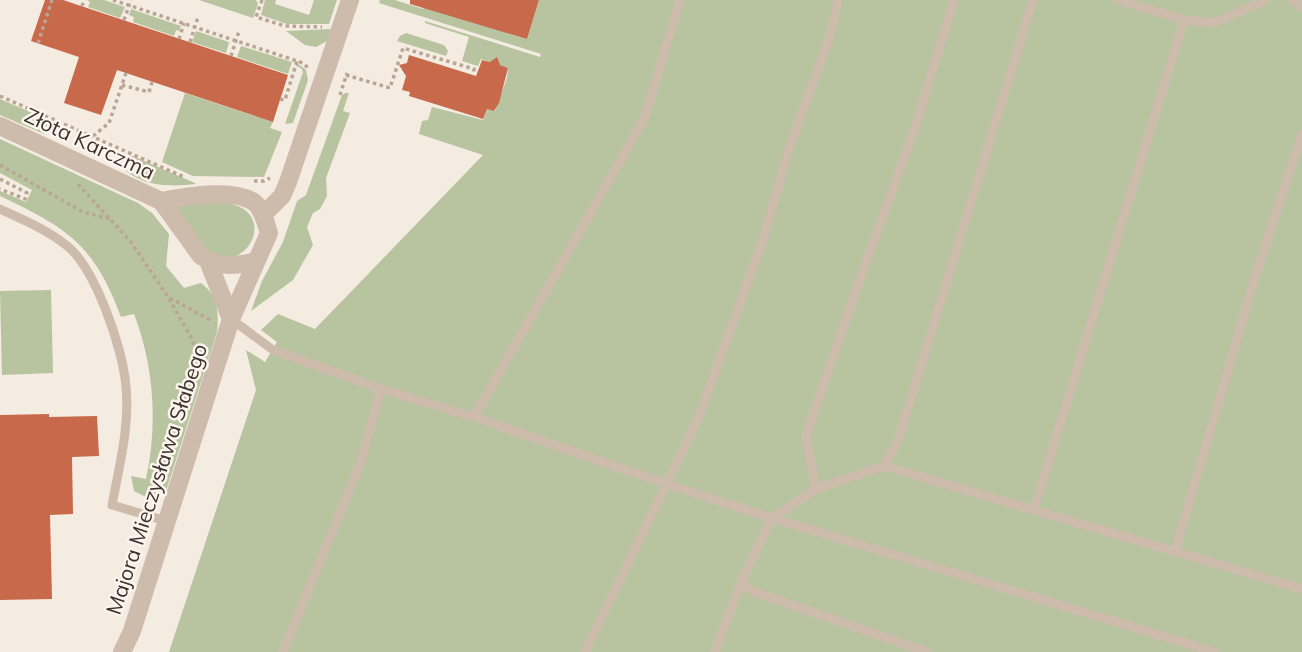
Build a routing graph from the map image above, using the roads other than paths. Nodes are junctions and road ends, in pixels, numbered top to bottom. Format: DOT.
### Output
graph roads {
  1 [pos="350,0"];
  2 [pos="680,0"];
  3 [pos="838,0"];
  4 [pos="954,0"];
  5 [pos="1033,0"];
  6 [pos="1118,0"];
  7 [pos="1265,0"];
  8 [pos="1292,0"];
  9 [pos="1302,8"];
  10 [pos="1184,20"];
  11 [pos="0,126"];
  12 [pos="1302,134"];
  13 [pos="161,201"];
  14 [pos="0,209"];
  15 [pos="263,215"];
  16 [pos="208,261"];
  17 [pos="254,261"];
  18 [pos="229,323"];
  19 [pos="381,389"];
  20 [pos="474,417"];
  21 [pos="884,466"];
  22 [pos="666,484"];
  23 [pos="816,489"];
  24 [pos="1034,509"];
  25 [pos="772,518"];
  26 [pos="166,521"];
  27 [pos="1175,551"];
  28 [pos="741,582"];
  29 [pos="1302,589"];
  30 [pos="122,652"];
  31 [pos="283,652"];
  32 [pos="584,652"];
  33 [pos="715,652"];
  34 [pos="928,652"];
  35 [pos="1215,652"];
  1 -- 15 [label="street"];
  2 -- 20 [label="lane"];
  3 -- 22 [label="lane"];
  4 -- 23 [label="lane"];
  5 -- 21 [label="lane"];
  6 -- 10 [label="lane"];
  7 -- 10 [label="lane"];
  8 -- 9 [label="lane"];
  10 -- 24 [label="lane"];
  11 -- 13 [label="street, Złota Karczma"];
  12 -- 27 [label="lane"];
  13 -- 15 [label="street, Złota Karczma"];
  13 -- 16 [label="street, Złota Karczma"];
  14 -- 26 [label="lane"];
  15 -- 17 [label="street"];
  16 -- 17 [label="street"];
  16 -- 18 [label="street"];
  17 -- 18 [label="street, Majora Mieczysława Słabego"];
  18 -- 19 [label="lane"];
  18 -- 26 [label="street, Majora Mieczysława Słabego"];
  19 -- 20 [label="lane"];
  19 -- 31 [label="lane"];
  20 -- 22 [label="lane"];
  21 -- 23 [label="lane"];
  21 -- 24 [label="lane"];
  22 -- 25 [label="lane"];
  22 -- 32 [label="lane"];
  23 -- 25 [label="lane"];
  24 -- 27 [label="lane"];
  25 -- 28 [label="lane"];
  25 -- 35 [label="lane"];
  26 -- 30 [label="street, Majora Mieczysława Słabego"];
  27 -- 29 [label="lane"];
  28 -- 33 [label="lane"];
  28 -- 34 [label="lane"];
}
